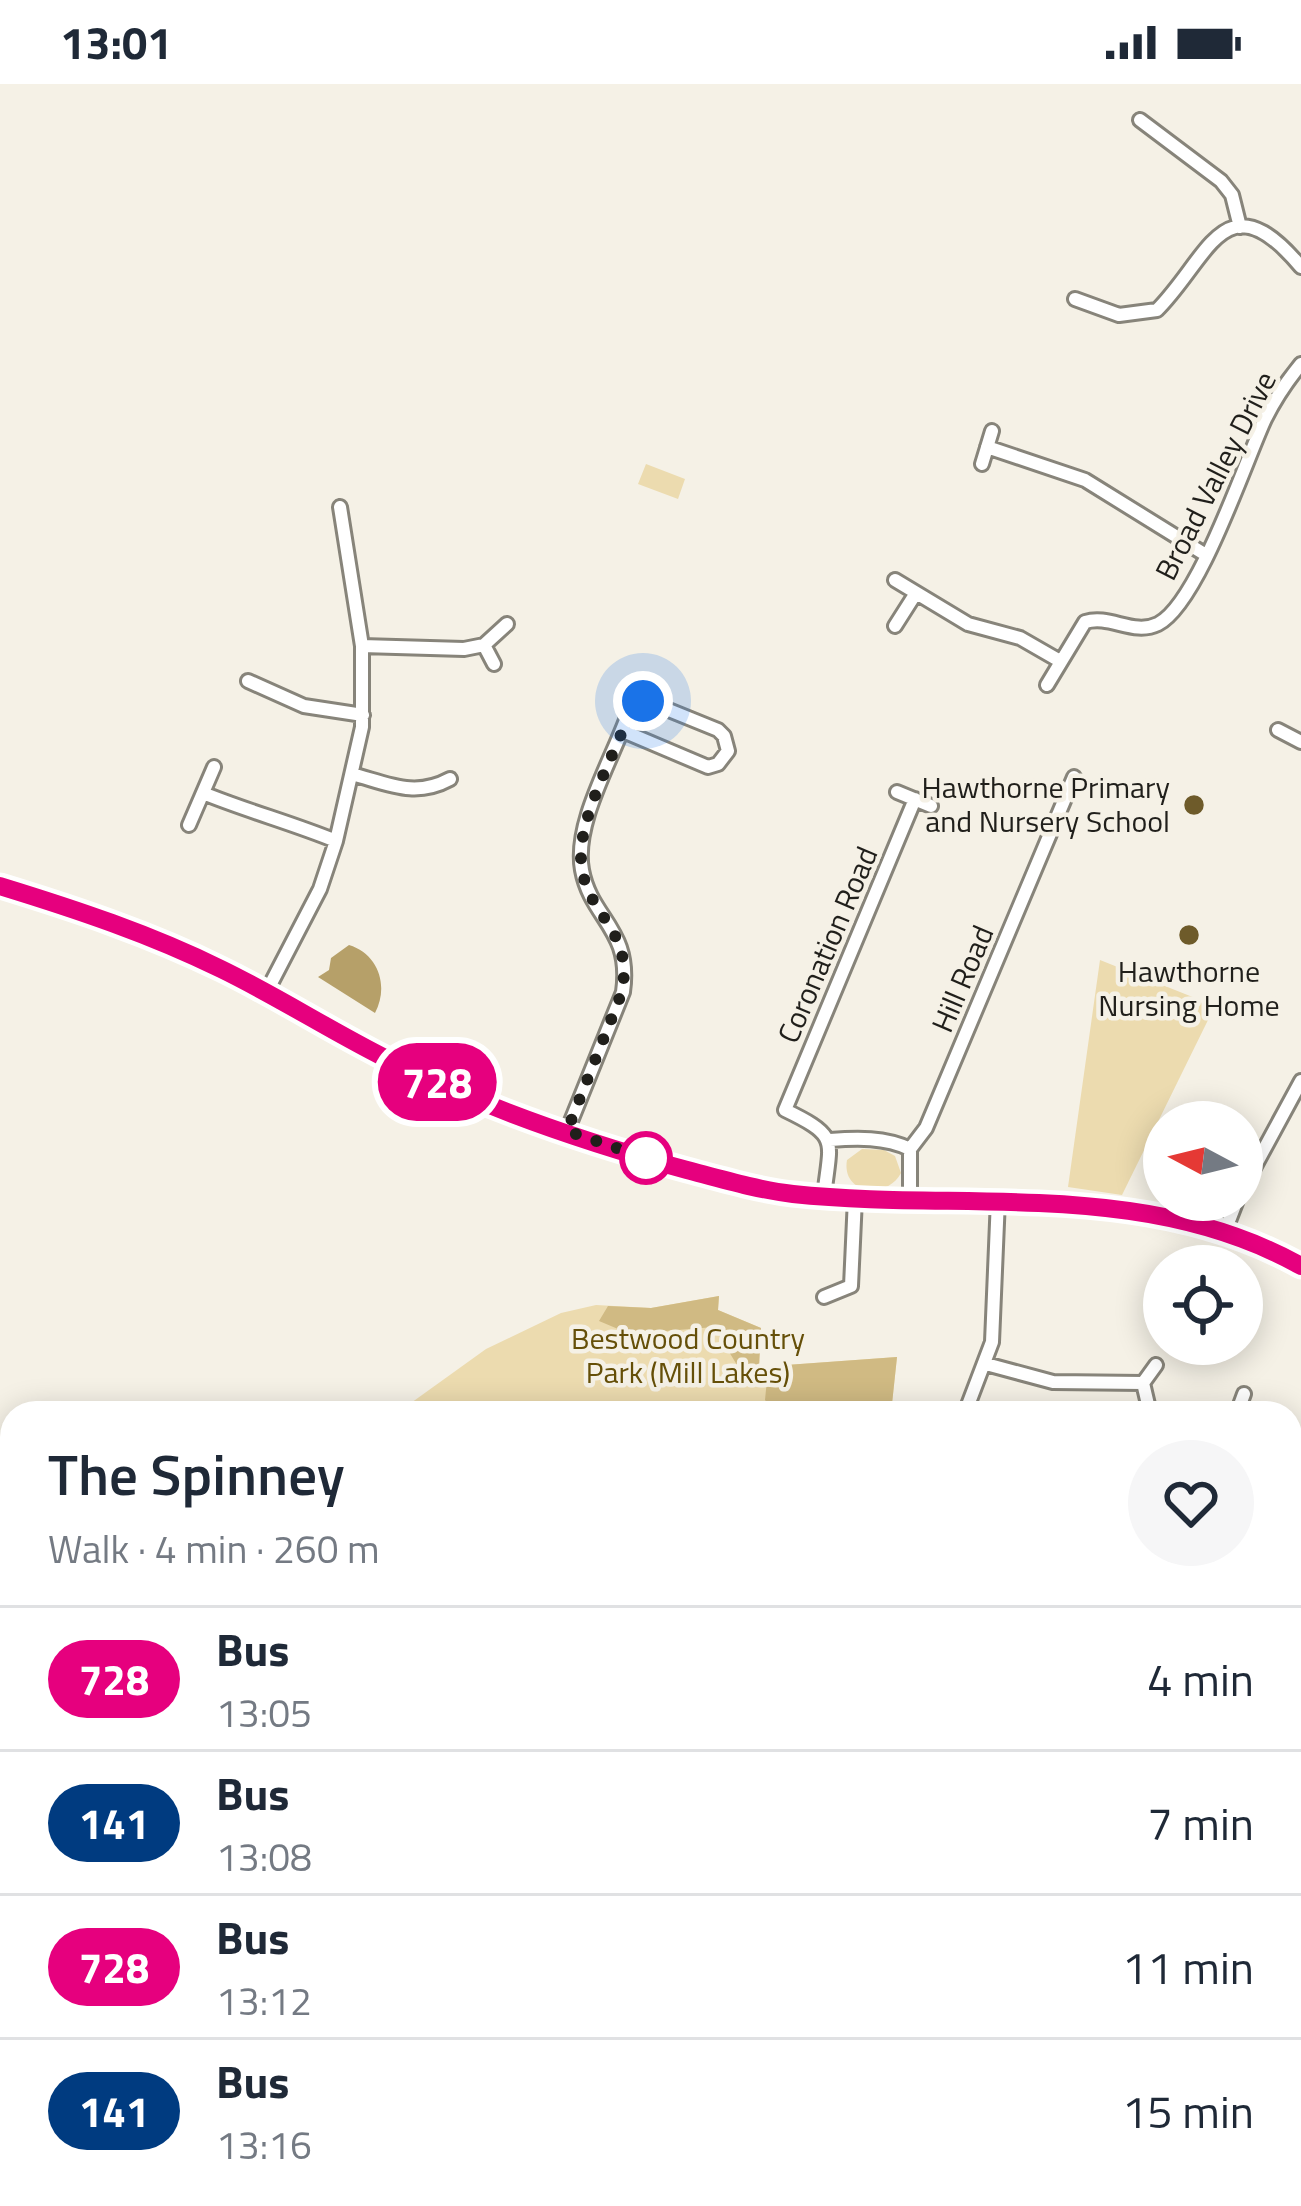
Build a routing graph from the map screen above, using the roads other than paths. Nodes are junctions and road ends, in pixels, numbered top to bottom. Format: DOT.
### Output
graph roads {
  1 [pos="1140,120"];
  2 [pos="1240,227"];
  3 [pos="1301,267"];
  4 [pos="1075,299"];
  5 [pos="1091,305"];
  6 [pos="1086,322"];
  7 [pos="1301,364"];
  8 [pos="992,431"];
  9 [pos="987,447"];
  10 [pos="982,464"];
  11 [pos="340,507"];
  12 [pos="1206,556"];
  13 [pos="895,580"];
  14 [pos="916,593"];
  15 [pos="507,624"];
  16 [pos="895,626"];
  17 [pos="484,645"];
  18 [pos="362,646"];
  19 [pos="1060,662"];
  20 [pos="494,664"];
  21 [pos="282,676"];
  22 [pos="248,681"];
  23 [pos="1047,685"];
  24 [pos="271,692"];
  25 [pos="363,716"];
  26 [pos="1278,730"];
  27 [pos="623,731"];
  28 [pos="1301,742"];
  29 [pos="214,767"];
  30 [pos="352,774"];
  31 [pos="1074,777"];
  32 [pos="450,779"];
  33 [pos="424,790"];
  34 [pos="897,791"];
  35 [pos="203,793"];
  36 [pos="915,799"];
  37 [pos="931,806"];
  38 [pos="428,808"];
  39 [pos="189,825"];
  40 [pos="336,841"];
  41 [pos="0,886"];
  42 [pos="266,993"];
  43 [pos="1301,1081"];
  44 [pos="567,1131"];
  45 [pos="830,1140"];
  46 [pos="910,1149"];
  47 [pos="1263,1151"];
  48 [pos="824,1197"];
  49 [pos="855,1198"];
  50 [pos="998,1199"];
  51 [pos="910,1200"];
  52 [pos="1230,1221"];
  53 [pos="1226,1231"];
  54 [pos="1301,1265"];
  55 [pos="824,1297"];
  56 [pos="986,1364"];
  57 [pos="1156,1365"];
  58 [pos="1143,1383"];
  59 [pos="1244,1394"];
  60 [pos="970,1401"];
  61 [pos="1147,1401"];
  62 [pos="1242,1401"];
  1 -- 2 [label="street"];
  2 -- 3 [label="street"];
  2 -- 5 [label="street"];
  4 -- 5 [label="street"];
  5 -- 6 [label="street"];
  7 -- 12 [label="street, Broad Valley Drive"];
  8 -- 9 [label="street"];
  9 -- 10 [label="street"];
  9 -- 12 [label="street"];
  11 -- 18 [label="street"];
  12 -- 19 [label="street, Broad Valley Drive"];
  13 -- 14 [label="street"];
  14 -- 16 [label="street"];
  14 -- 19 [label="street"];
  15 -- 17 [label="street"];
  17 -- 18 [label="street"];
  17 -- 20 [label="street"];
  18 -- 25 [label="street"];
  19 -- 23 [label="street, Broad Valley Drive"];
  21 -- 24 [label="street"];
  22 -- 24 [label="street"];
  24 -- 25 [label="street"];
  25 -- 30 [label="street"];
  26 -- 28 [label="street"];
  27 -- 27 [label="street"];
  27 -- 44 [label="street"];
  29 -- 35 [label="street"];
  30 -- 33 [label="street"];
  30 -- 40 [label="street"];
  31 -- 46 [label="street, Hill Road"];
  32 -- 33 [label="street"];
  33 -- 38 [label="street"];
  34 -- 36 [label="street"];
  35 -- 39 [label="street"];
  35 -- 40 [label="street"];
  36 -- 37 [label="street"];
  36 -- 45 [label="street, Coronation Road"];
  40 -- 42 [label="street"];
  41 -- 42 [label="main road"];
  42 -- 44 [label="main road"];
  43 -- 47 [label="street"];
  44 -- 48 [label="main road"];
  45 -- 46 [label="street"];
  45 -- 48 [label="street"];
  46 -- 51 [label="street, Hill Road"];
  48 -- 49 [label="main road"];
  49 -- 51 [label="main road"];
  49 -- 55 [label="street"];
  50 -- 51 [label="main road"];
  50 -- 53 [label="main road"];
  50 -- 56 [label="street"];
  52 -- 53 [label="street"];
  53 -- 54 [label="main road"];
  56 -- 58 [label="street"];
  56 -- 60 [label="street"];
  57 -- 58 [label="street"];
  58 -- 61 [label="street"];
  59 -- 62 [label="street"];
}
